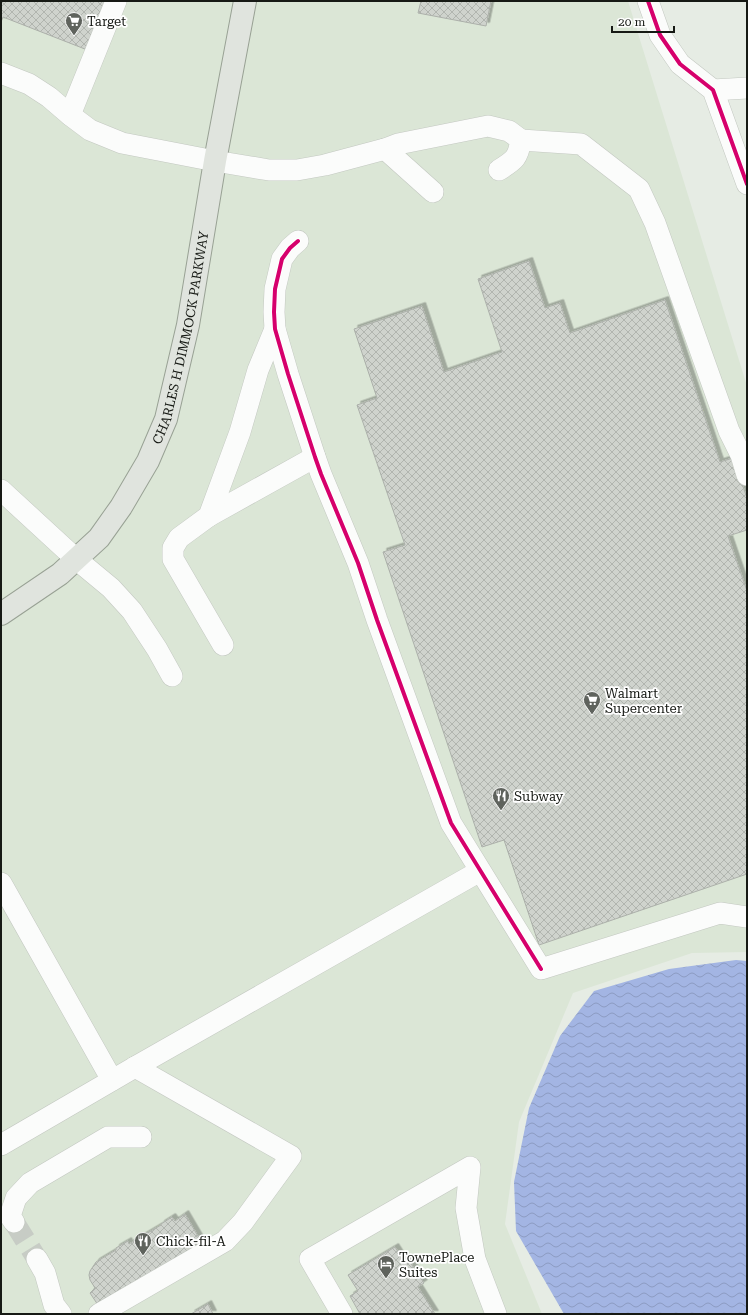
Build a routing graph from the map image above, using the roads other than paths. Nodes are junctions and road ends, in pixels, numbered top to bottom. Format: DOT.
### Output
graph roads {
  1 [pos="116,1"];
  2 [pos="245,1"];
  3 [pos="648,1"];
  4 [pos="1,73"];
  5 [pos="747,88"];
  6 [pos="713,90"];
  7 [pos="70,115"];
  8 [pos="521,140"];
  9 [pos="385,149"];
  10 [pos="215,161"];
  11 [pos="500,170"];
  12 [pos="747,184"];
  13 [pos="433,192"];
  14 [pos="298,241"];
  15 [pos="275,329"];
  16 [pos="315,457"];
  17 [pos="747,475"];
  18 [pos="1,490"];
  19 [pos="209,516"];
  20 [pos="76,559"];
  21 [pos="1,614"];
  22 [pos="223,645"];
  23 [pos="172,676"];
  24 [pos="480,871"];
  25 [pos="1,883"];
  26 [pos="747,917"];
  27 [pos="135,1067"];
  28 [pos="112,1080"];
  29 [pos="141,1137"];
  30 [pos="1,1145"];
  31 [pos="14,1222"];
  32 [pos="36,1259"];
  33 [pos="61,1314"];
  34 [pos="99,1314"];
  35 [pos="342,1314"];
  36 [pos="496,1314"];
  1 -- 7 [label="street"];
  2 -- 10 [label="main road, CHARLES H DIMMOCK PARKWAY"];
  3 -- 6 [label="street"];
  4 -- 7 [label="street"];
  5 -- 6 [label="street"];
  6 -- 12 [label="street"];
  7 -- 10 [label="street"];
  8 -- 9 [label="street"];
  8 -- 11 [label="street"];
  8 -- 17 [label="street"];
  9 -- 10 [label="street"];
  9 -- 13 [label="street"];
  10 -- 20 [label="main road, CHARLES H DIMMOCK PARKWAY"];
  14 -- 15 [label="street"];
  15 -- 16 [label="street"];
  15 -- 19 [label="street"];
  16 -- 19 [label="street"];
  16 -- 24 [label="street"];
  18 -- 20 [label="street"];
  19 -- 22 [label="street"];
  20 -- 21 [label="main road, CHARLES H DIMMOCK PARKWAY"];
  20 -- 23 [label="street"];
  24 -- 26 [label="street"];
  24 -- 27 [label="street"];
  25 -- 28 [label="street"];
  27 -- 28 [label="street"];
  27 -- 34 [label="street"];
  28 -- 30 [label="street"];
  29 -- 31 [label="street"];
  32 -- 33 [label="street"];
  35 -- 36 [label="street"];
}
